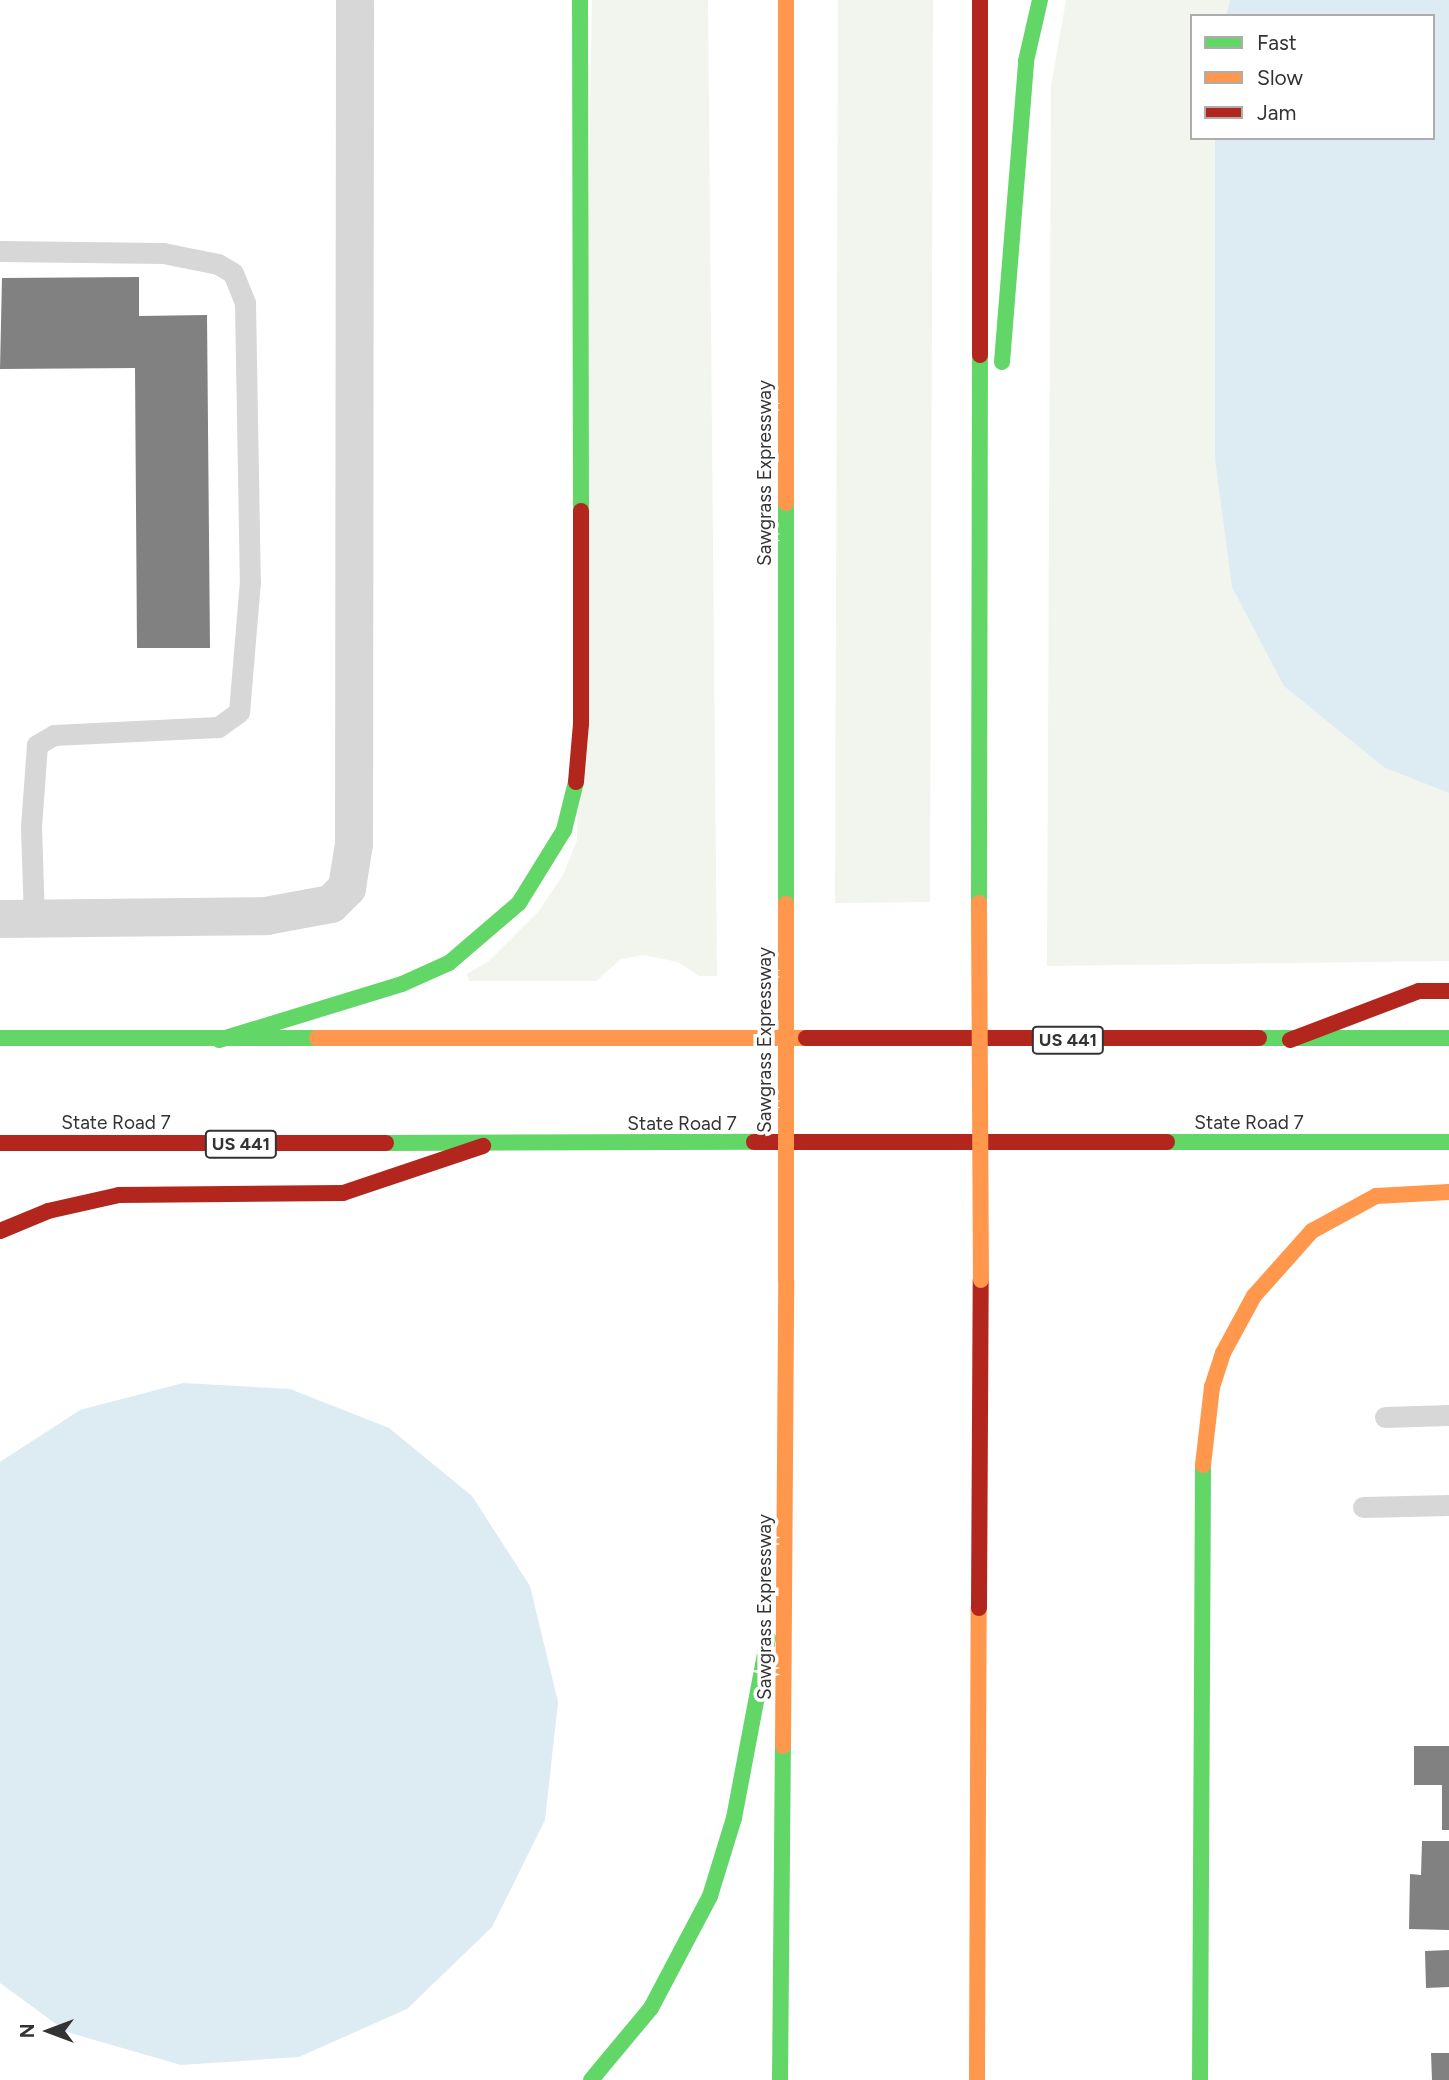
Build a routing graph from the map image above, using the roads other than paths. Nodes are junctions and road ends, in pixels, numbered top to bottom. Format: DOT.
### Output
graph roads {
  1 [pos="355,0"];
  2 [pos="580,0"];
  3 [pos="786,0"];
  4 [pos="981,0"];
  5 [pos="1040,0"];
  6 [pos="0,251"];
  7 [pos="1000,380"];
  8 [pos="998,407"];
  9 [pos="980,584"];
  10 [pos="17,919"];
  11 [pos="1449,991"];
  12 [pos="0,1038"];
  13 [pos="1449,1038"];
  14 [pos="219,1040"];
  15 [pos="1290,1040"];
  16 [pos="1449,1142"];
  17 [pos="0,1143"];
  18 [pos="483,1146"];
  19 [pos="1449,1192"];
  20 [pos="0,1231"];
  21 [pos="1449,1415"];
  22 [pos="1385,1417"];
  23 [pos="1449,1505"];
  24 [pos="1363,1507"];
  25 [pos="786,1536"];
  26 [pos="591,2080"];
  27 [pos="780,2080"];
  28 [pos="977,2080"];
  29 [pos="1200,2080"];
  1 -- 10 [label="street"];
  2 -- 14 [label="main road"];
  3 -- 25 [label="main road, Sawgrass Expressway, bridge"];
  4 -- 9 [label="main road"];
  5 -- 7 [label="main road"];
  6 -- 10 [label="lane"];
  8 -- 9 [label="main road"];
  9 -- 28 [label="main road, bridge"];
  11 -- 15 [label="main road"];
  12 -- 14 [label="main road, US 441"];
  13 -- 15 [label="main road, US 441"];
  14 -- 15 [label="main road, US 441"];
  16 -- 18 [label="main road, State Road 7 / US 441"];
  17 -- 18 [label="main road, State Road 7 / US 441"];
  18 -- 20 [label="main road"];
  19 -- 29 [label="main road"];
  21 -- 22 [label="lane"];
  23 -- 24 [label="lane"];
  25 -- 26 [label="main road"];
  25 -- 27 [label="main road, Sawgrass Expressway"];
}
